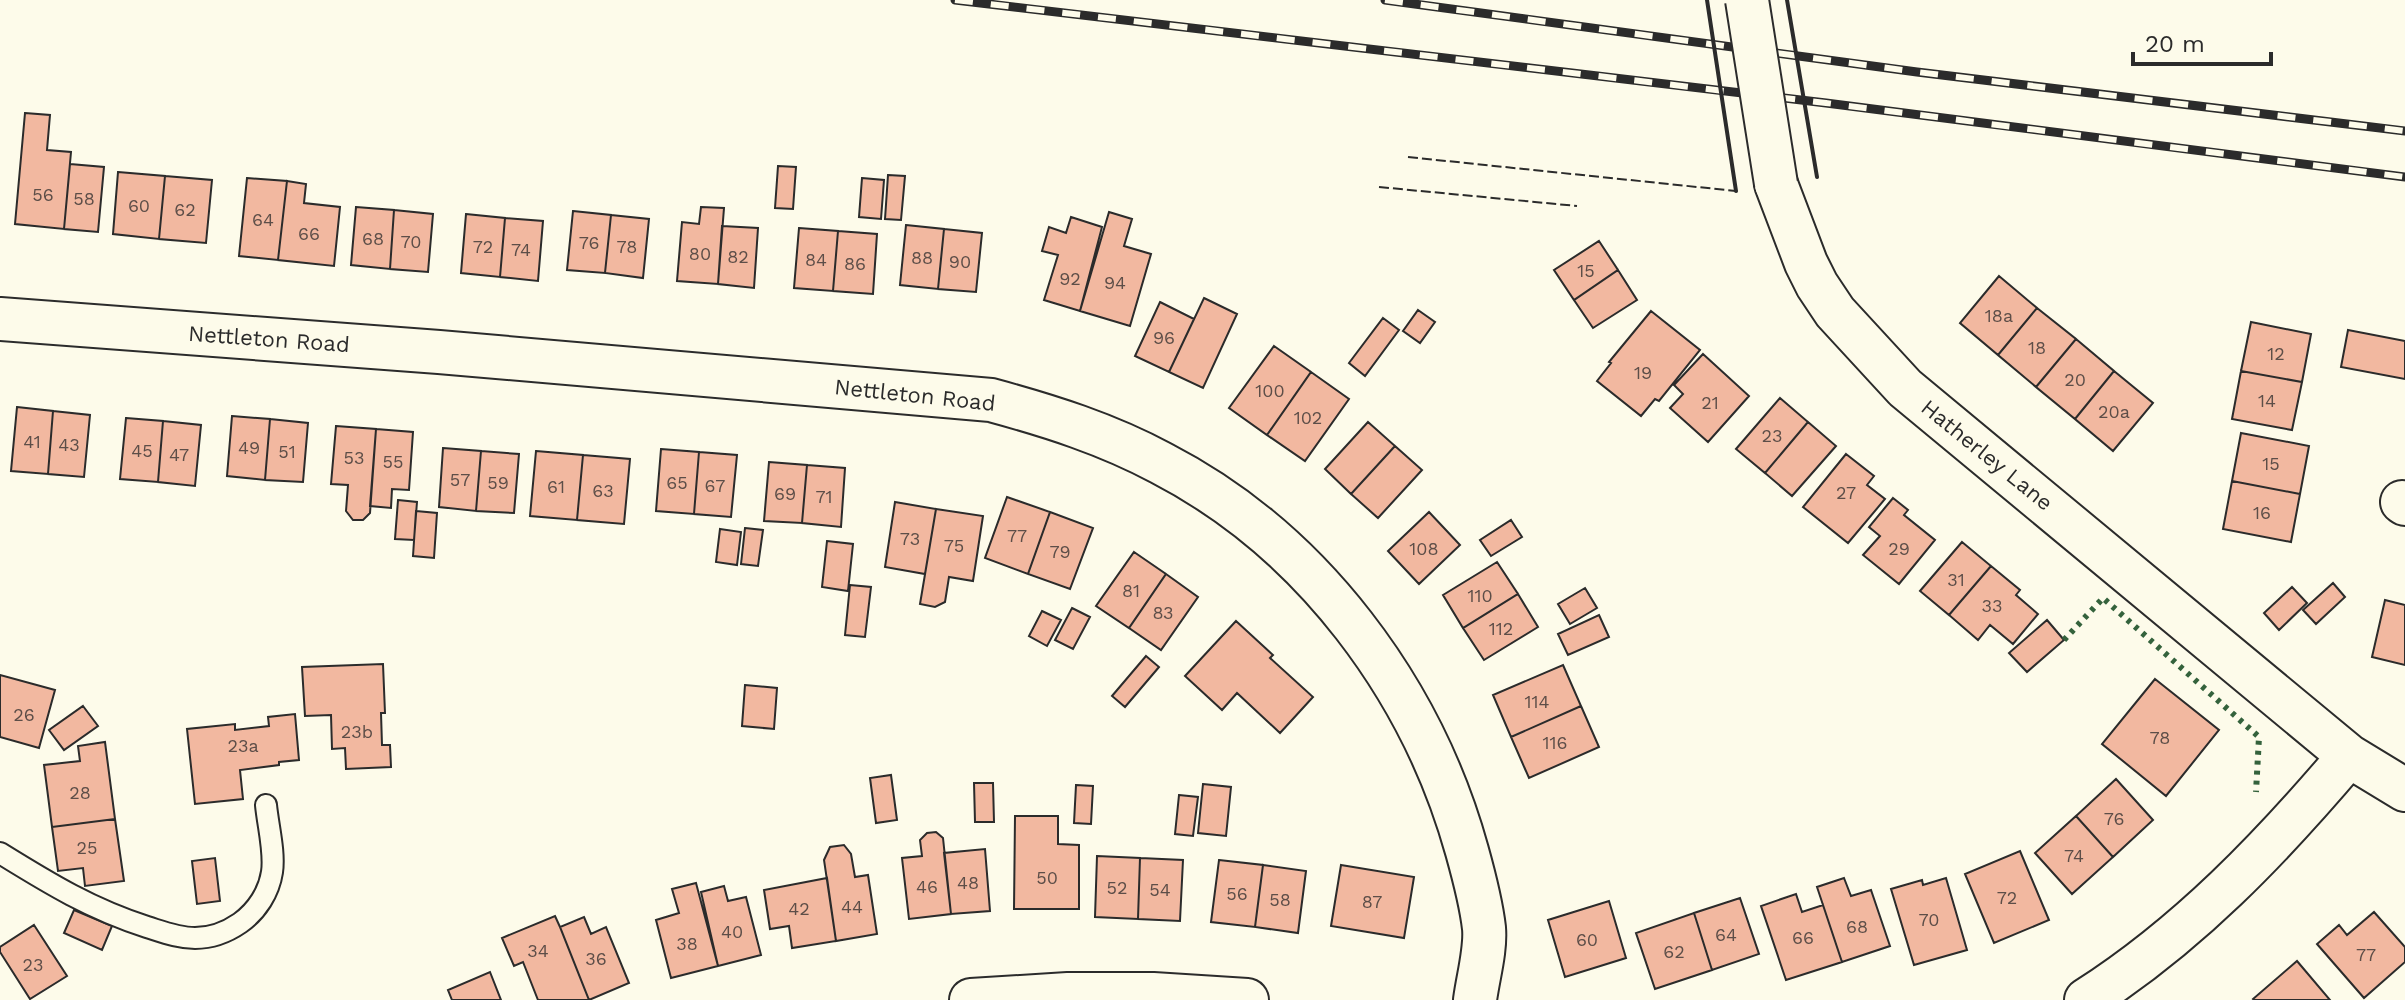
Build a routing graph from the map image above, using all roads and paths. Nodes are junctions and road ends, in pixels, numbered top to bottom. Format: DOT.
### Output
graph roads {
  1 [pos="1747,0"];
  2 [pos="0,319"];
  3 [pos="2349,756"];
  4 [pos="2405,790"];
  5 [pos="266,805"];
  6 [pos="0,853"];
  7 [pos="971,1000"];
  8 [pos="1247,1000"];
  9 [pos="1475,1000"];
  10 [pos="2086,1000"];
  1 -- 3 [label="street, Hatherley Lane, bridge"];
  2 -- 9 [label="street, Nettleton Road"];
  3 -- 4 [label="street, Hatherley Lane"];
  3 -- 10 [label="street"];
  5 -- 6 [label="lane"];
  7 -- 8 [label="street"];
}
